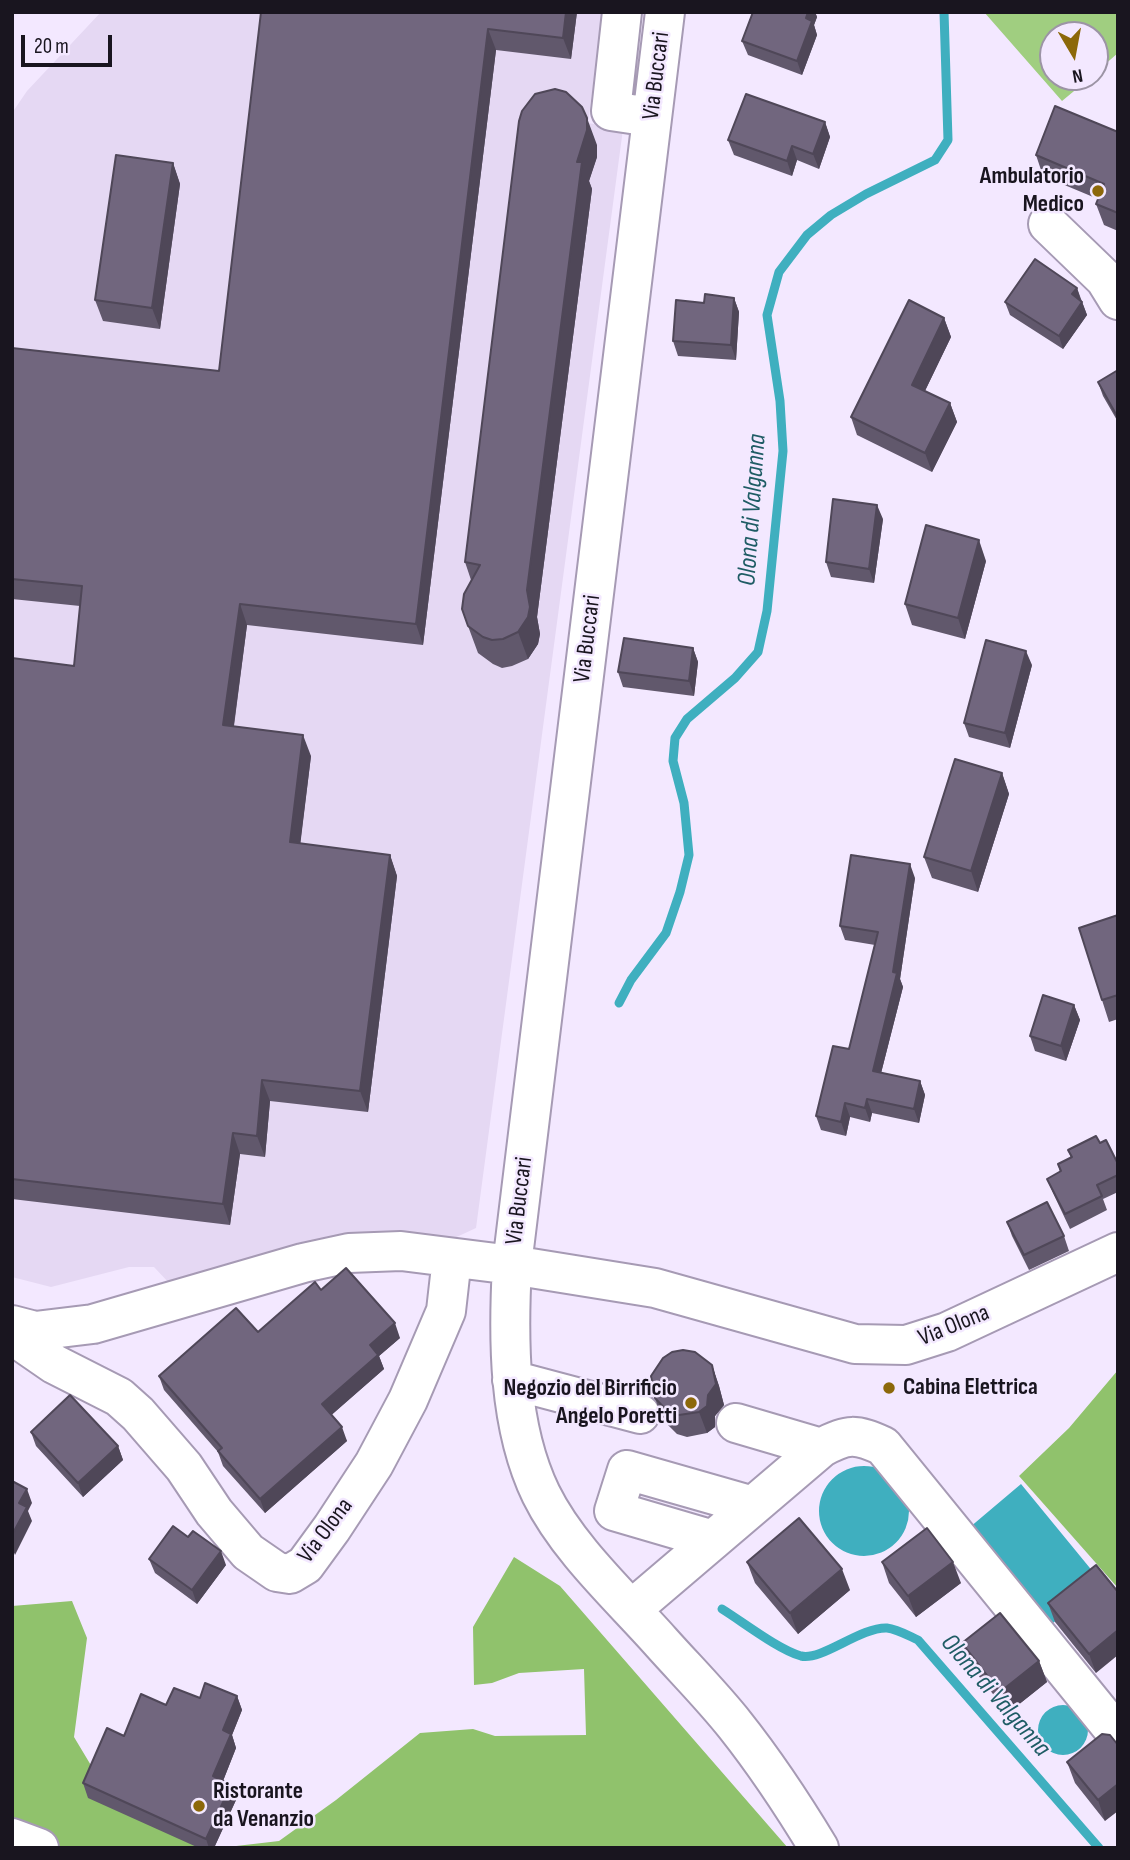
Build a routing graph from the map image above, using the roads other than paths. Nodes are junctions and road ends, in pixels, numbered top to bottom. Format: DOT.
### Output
graph roads {
  1 [pos="622,12"];
  2 [pos="665,12"];
  3 [pos="652,117"];
  4 [pos="1048,223"];
  5 [pos="1118,300"];
  6 [pos="1118,1252"];
  7 [pos="452,1258"];
  8 [pos="512,1265"];
  9 [pos="12,1325"];
  10 [pos="12,1335"];
  11 [pos="512,1380"];
  12 [pos="640,1414"];
  13 [pos="736,1423"];
  14 [pos="821,1447"];
  15 [pos="753,1506"];
  16 [pos="713,1539"];
  17 [pos="632,1609"];
  18 [pos="1118,1735"];
  19 [pos="819,1848"];
  1 -- 3 [label="street"];
  2 -- 3 [label="street, Via Buccari"];
  3 -- 8 [label="street, Via Buccari"];
  4 -- 5 [label="street"];
  6 -- 8 [label="street, Via Olona"];
  7 -- 8 [label="street, Via Olona"];
  7 -- 9 [label="street, Via Olona"];
  7 -- 10 [label="street, Via Olona"];
  8 -- 11 [label="street, Via Buccari"];
  11 -- 12 [label="street"];
  11 -- 17 [label="street, Via Buccari"];
  13 -- 14 [label="street"];
  14 -- 15 [label="street"];
  14 -- 18 [label="street"];
  15 -- 16 [label="street"];
  15 -- 16 [label="street"];
  16 -- 17 [label="street"];
  17 -- 19 [label="street, Via Buccari"];
}
